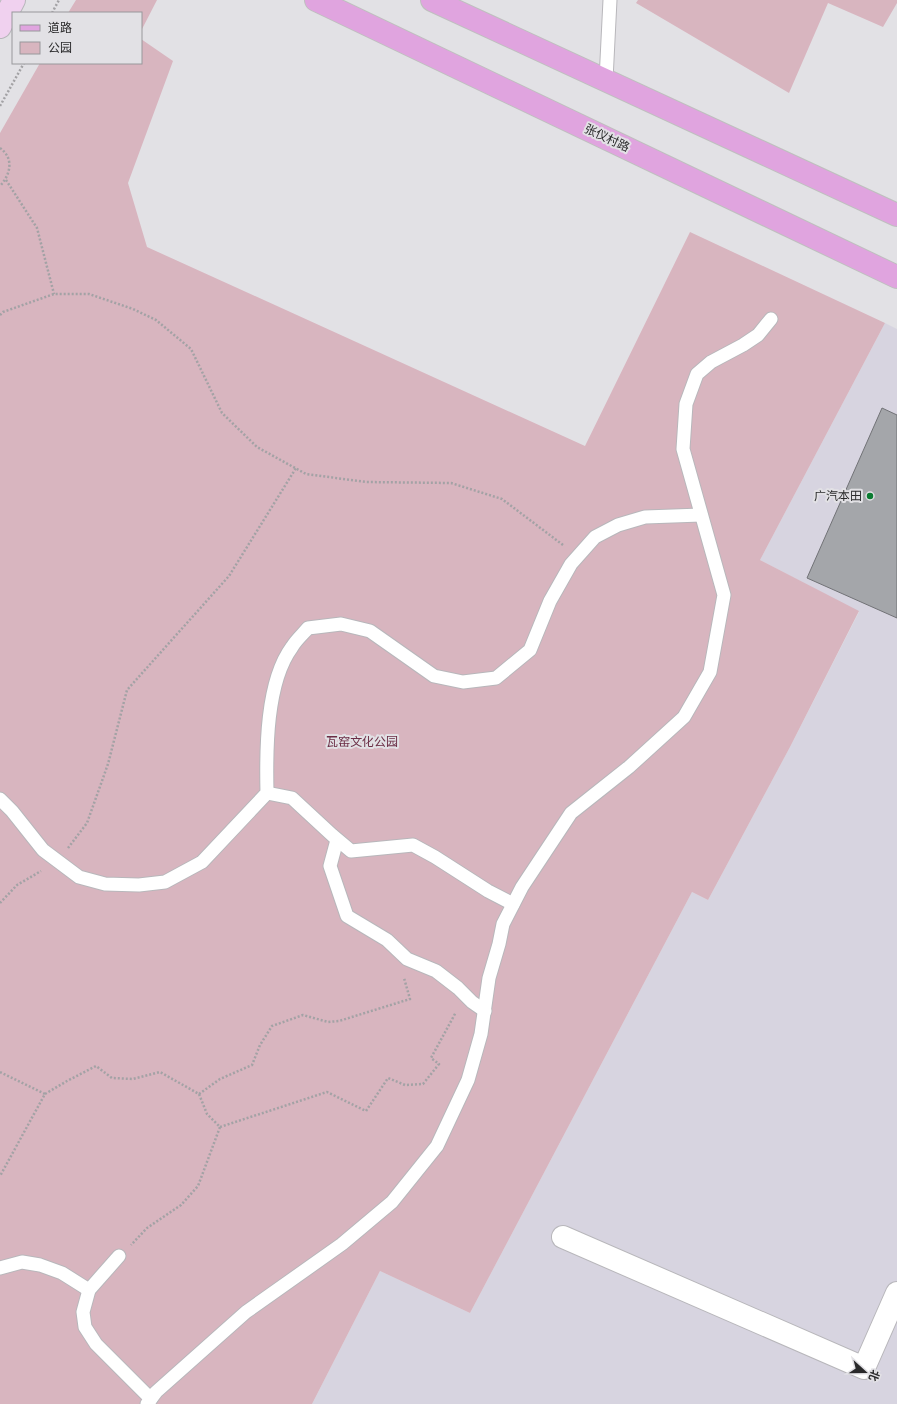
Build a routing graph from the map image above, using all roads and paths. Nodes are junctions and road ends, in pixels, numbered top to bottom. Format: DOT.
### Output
graph roads {
  1 [pos="14,0"];
  2 [pos="59,0"];
  3 [pos="316,0"];
  4 [pos="432,0"];
  5 [pos="610,0"];
  6 [pos="53,12"];
  7 [pos="0,27"];
  8 [pos="23,64"];
  9 [pos="606,80"];
  10 [pos="0,106"];
  11 [pos="0,148"];
  12 [pos="6,180"];
  13 [pos="0,186"];
  14 [pos="897,215"];
  15 [pos="897,277"];
  16 [pos="54,294"];
  17 [pos="0,315"];
  18 [pos="771,319"];
  19 [pos="296,468"];
  20 [pos="701,514"];
  21 [pos="578,556"];
  22 [pos="266,793"];
  23 [pos="0,799"];
  24 [pos="337,840"];
  25 [pos="58,862"];
  26 [pos="0,903"];
  27 [pos="513,904"];
  28 [pos="406,959"];
  29 [pos="484,1015"];
  30 [pos="0,1072"];
  31 [pos="45,1094"];
  32 [pos="199,1094"];
  33 [pos="220,1127"];
  34 [pos="0,1176"];
  35 [pos="563,1238"];
  36 [pos="119,1256"];
  37 [pos="0,1268"];
  38 [pos="89,1290"];
  39 [pos="897,1293"];
  40 [pos="149,1402"];
  1 -- 7 [label="main road"];
  2 -- 6 [label="path"];
  3 -- 15 [label="main road, 张仪村路"];
  4 -- 9 [label="main road"];
  5 -- 9 [label="lane"];
  8 -- 10 [label="path"];
  9 -- 14 [label="main road"];
  11 -- 12 [label="path"];
  12 -- 13 [label="path"];
  12 -- 16 [label="path"];
  16 -- 17 [label="path"];
  16 -- 19 [label="path"];
  18 -- 20 [label="lane"];
  19 -- 21 [label="path"];
  19 -- 25 [label="path"];
  20 -- 21 [label="lane"];
  20 -- 27 [label="lane"];
  21 -- 22 [label="lane"];
  22 -- 24 [label="lane"];
  22 -- 25 [label="lane"];
  23 -- 25 [label="lane"];
  24 -- 27 [label="lane"];
  24 -- 28 [label="lane"];
  25 -- 26 [label="path"];
  27 -- 29 [label="lane"];
  28 -- 29 [label="lane"];
  28 -- 32 [label="path"];
  29 -- 33 [label="path"];
  29 -- 40 [label="lane"];
  30 -- 31 [label="path"];
  31 -- 32 [label="path"];
  31 -- 34 [label="path"];
  32 -- 33 [label="path"];
  33 -- 36 [label="path"];
  35 -- 39 [label="street"];
  36 -- 38 [label="lane"];
  37 -- 38 [label="lane"];
  38 -- 40 [label="lane"];
}
